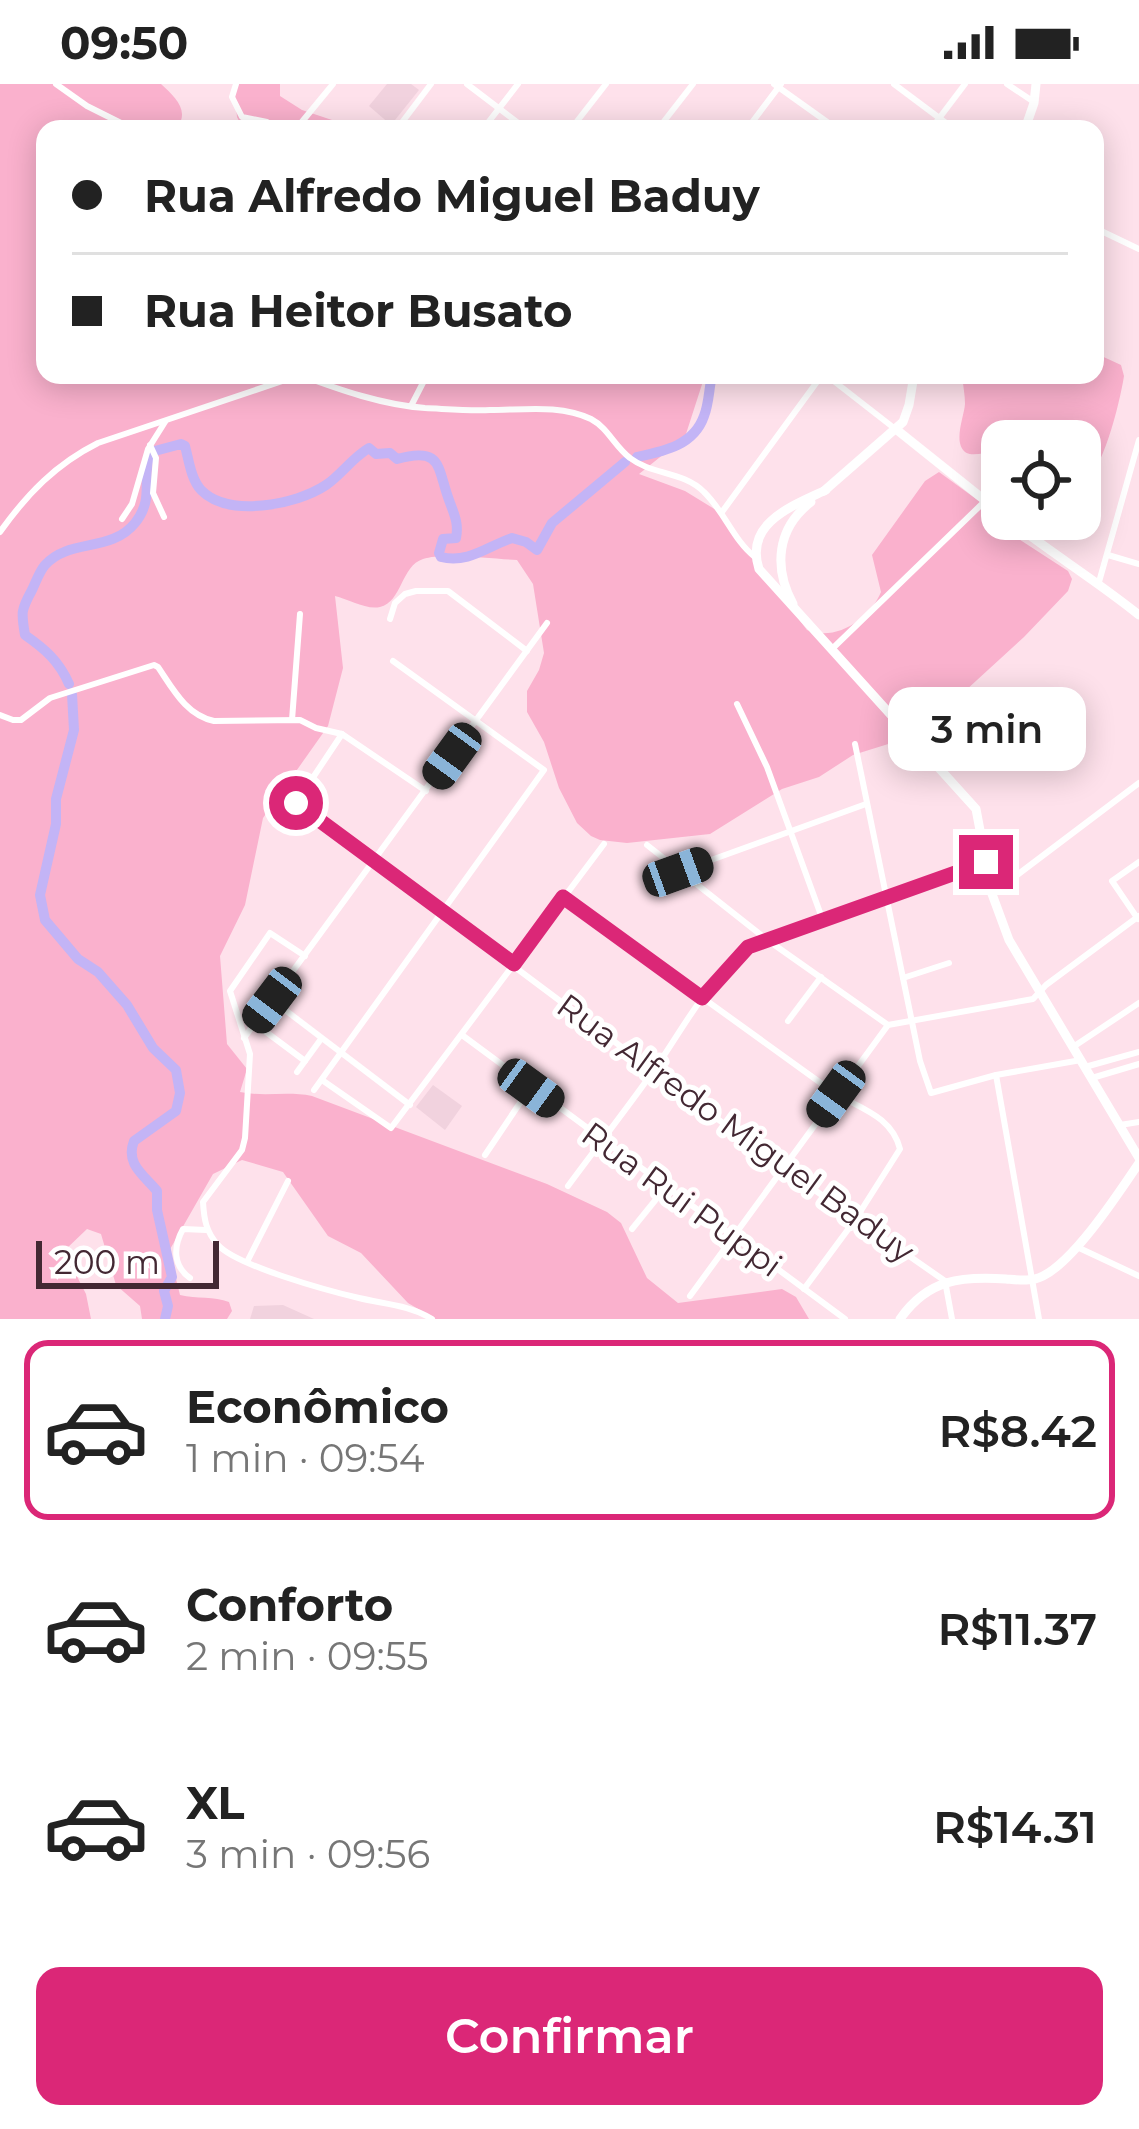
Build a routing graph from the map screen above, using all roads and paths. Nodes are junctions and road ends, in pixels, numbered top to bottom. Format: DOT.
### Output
graph roads {
  1 [pos="56,84"];
  2 [pos="236,84"];
  3 [pos="333,84"];
  4 [pos="431,84"];
  5 [pos="467,84"];
  6 [pos="518,84"];
  7 [pos="606,84"];
  8 [pos="693,84"];
  9 [pos="894,84"];
  10 [pos="965,84"];
  11 [pos="1007,84"];
  12 [pos="1036,84"];
  13 [pos="778,85"];
  14 [pos="1034,103"];
  15 [pos="499,108"];
  16 [pos="939,118"];
  17 [pos="822,119"];
  18 [pos="115,120"];
  19 [pos="257,120"];
  20 [pos="300,120"];
  21 [pos="404,120"];
  22 [pos="490,120"];
  23 [pos="514,120"];
  24 [pos="578,120"];
  25 [pos="665,120"];
  26 [pos="753,120"];
  27 [pos="942,120"];
  28 [pos="1028,120"];
  29 [pos="1104,232"];
  30 [pos="1139,249"];
  31 [pos="273,384"];
  32 [pos="324,384"];
  33 [pos="422,384"];
  34 [pos="817,384"];
  35 [pos="836,384"];
  36 [pos="912,384"];
  37 [pos="411,406"];
  38 [pos="167,419"];
  39 [pos="897,430"];
  40 [pos="1139,440"];
  41 [pos="150,445"];
  42 [pos="826,490"];
  43 [pos="981,498"];
  44 [pos="981,505"];
  45 [pos="722,512"];
  46 [pos="164,518"];
  47 [pos="122,519"];
  48 [pos="0,532"];
  49 [pos="737,534"];
  50 [pos="758,536"];
  51 [pos="1035,540"];
  52 [pos="782,550"];
  53 [pos="1107,555"];
  54 [pos="756,558"];
  55 [pos="1139,564"];
  56 [pos="1099,582"];
  57 [pos="300,614"];
  58 [pos="799,614"];
  59 [pos="1139,615"];
  60 [pos="390,620"];
  61 [pos="547,623"];
  62 [pos="832,650"];
  63 [pos="527,651"];
  64 [pos="393,661"];
  65 [pos="737,704"];
  66 [pos="0,715"];
  67 [pos="292,720"];
  68 [pos="478,720"];
  69 [pos="342,734"];
  70 [pos="855,744"];
  71 [pos="1139,783"];
  72 [pos="426,791"];
  73 [pos="867,804"];
  74 [pos="789,832"];
  75 [pos="604,844"];
  76 [pos="647,845"];
  77 [pos="374,862"];
  78 [pos="986,862"];
  79 [pos="1139,862"];
  80 [pos="678,872"];
  81 [pos="992,894"];
  82 [pos="563,897"];
  83 [pos="887,897"];
  84 [pos="443,914"];
  85 [pos="1138,918"];
  86 [pos="822,920"];
  87 [pos="766,939"];
  88 [pos="305,956"];
  89 [pos="949,963"];
  90 [pos="514,964"];
  91 [pos="821,976"];
  92 [pos="903,978"];
  93 [pos="1040,991"];
  94 [pos="702,998"];
  95 [pos="272,1000"];
  96 [pos="1139,1003"];
  97 [pos="788,1021"];
  98 [pos="911,1021"];
  99 [pos="254,1023"];
  100 [pos="888,1025"];
  101 [pos="462,1035"];
  102 [pos="244,1038"];
  103 [pos="321,1039"];
  104 [pos="1073,1047"];
  105 [pos="1139,1052"];
  106 [pos="340,1054"];
  107 [pos="305,1061"];
  108 [pos="1083,1063"];
  109 [pos="1139,1064"];
  110 [pos="654,1071"];
  111 [pos="297,1072"];
  112 [pos="996,1075"];
  113 [pos="1092,1078"];
  114 [pos="322,1080"];
  115 [pos="531,1088"];
  116 [pos="314,1090"];
  117 [pos="836,1094"];
  118 [pos="410,1105"];
  119 [pos="1139,1122"];
  120 [pos="1120,1125"];
  121 [pos="602,1140"];
  122 [pos="485,1155"];
  123 [pos="1139,1161"];
  124 [pos="783,1168"];
  125 [pos="1135,1174"];
  126 [pos="288,1181"];
  127 [pos="568,1186"];
  128 [pos="666,1187"];
  129 [pos="855,1220"];
  130 [pos="632,1229"];
  131 [pos="208,1230"];
  132 [pos="733,1238"];
  133 [pos="1076,1246"];
  134 [pos="247,1262"];
  135 [pos="1139,1276"];
  136 [pos="190,1279"];
  137 [pos="1033,1280"];
  138 [pos="945,1281"];
  139 [pos="804,1289"];
  140 [pos="690,1295"];
  141 [pos="899,1318"];
  142 [pos="432,1319"];
  143 [pos="845,1319"];
  144 [pos="952,1319"];
  145 [pos="1040,1319"];
  1 -- 18 [label="street"];
  2 -- 19 [label="street"];
  3 -- 20 [label="street"];
  4 -- 21 [label="street"];
  5 -- 15 [label="street"];
  6 -- 15 [label="street"];
  7 -- 24 [label="street"];
  8 -- 25 [label="street"];
  9 -- 16 [label="street"];
  10 -- 16 [label="street"];
  11 -- 14 [label="street"];
  12 -- 14 [label="main road"];
  13 -- 17 [label="street"];
  13 -- 26 [label="street"];
  14 -- 28 [label="main road"];
  15 -- 22 [label="street"];
  15 -- 23 [label="street"];
  16 -- 27 [label="street"];
  29 -- 30 [label="street"];
  31 -- 38 [label="street"];
  32 -- 37 [label="street"];
  33 -- 37 [label="street"];
  34 -- 45 [label="street"];
  35 -- 39 [label="street"];
  36 -- 39 [label="main road"];
  37 -- 45 [label="street"];
  38 -- 41 [label="street"];
  38 -- 48 [label="street"];
  39 -- 42 [label="main road"];
  39 -- 43 [label="main road"];
  40 -- 53 [label="street"];
  41 -- 46 [label="street"];
  41 -- 47 [label="street"];
  42 -- 50 [label="main road"];
  42 -- 52 [label="main road"];
  44 -- 62 [label="street"];
  45 -- 49 [label="street"];
  49 -- 50 [label="street"];
  49 -- 54 [label="street"];
  50 -- 52 [label="main road"];
  50 -- 54 [label="main road"];
  51 -- 56 [label="main road"];
  52 -- 54 [label="main road"];
  52 -- 58 [label="main road"];
  53 -- 55 [label="street"];
  53 -- 56 [label="street"];
  54 -- 58 [label="main road"];
  56 -- 59 [label="main road"];
  57 -- 67 [label="street"];
  58 -- 62 [label="main road"];
  60 -- 63 [label="street"];
  61 -- 63 [label="street"];
  62 -- 78 [label="main road"];
  63 -- 68 [label="street"];
  64 -- 68 [label="street"];
  65 -- 74 [label="street"];
  66 -- 67 [label="street"];
  67 -- 69 [label="street"];
  68 -- 72 [label="street"];
  68 -- 84 [label="street"];
  69 -- 72 [label="street"];
  69 -- 77 [label="street, Rua Alfredo Miguel Baduy"];
  70 -- 73 [label="street"];
  71 -- 81 [label="street"];
  72 -- 77 [label="street"];
  73 -- 74 [label="street"];
  73 -- 83 [label="street"];
  74 -- 80 [label="street"];
  74 -- 86 [label="street"];
  75 -- 82 [label="street"];
  76 -- 80 [label="street"];
  77 -- 84 [label="street, Rua Alfredo Miguel Baduy"];
  77 -- 88 [label="street"];
  78 -- 81 [label="main road"];
  78 -- 83 [label="street"];
  79 -- 85 [label="street"];
  80 -- 87 [label="street"];
  81 -- 93 [label="main road"];
  82 -- 90 [label="street"];
  82 -- 94 [label="street"];
  83 -- 86 [label="street"];
  83 -- 92 [label="street"];
  84 -- 90 [label="street, Rua Alfredo Miguel Baduy"];
  84 -- 106 [label="street"];
  85 -- 93 [label="street"];
  86 -- 87 [label="street"];
  87 -- 91 [label="street"];
  87 -- 94 [label="street"];
  88 -- 95 [label="street"];
  88 -- 102 [label="street"];
  89 -- 92 [label="street"];
  90 -- 101 [label="street"];
  90 -- 110 [label="street, Rua Alfredo Miguel Baduy"];
  91 -- 97 [label="street"];
  91 -- 100 [label="street"];
  92 -- 98 [label="street"];
  93 -- 98 [label="street"];
  93 -- 104 [label="main road"];
  94 -- 110 [label="street"];
  94 -- 117 [label="street"];
  95 -- 99 [label="street"];
  95 -- 103 [label="street"];
  96 -- 104 [label="street"];
  98 -- 100 [label="street"];
  98 -- 112 [label="street"];
  99 -- 102 [label="street"];
  99 -- 107 [label="street"];
  100 -- 117 [label="street"];
  101 -- 115 [label="street, Rua Rui Puppi"];
  101 -- 118 [label="street"];
  102 -- 131 [label="street"];
  103 -- 106 [label="street"];
  103 -- 107 [label="street"];
  104 -- 108 [label="main road"];
  105 -- 108 [label="street"];
  106 -- 114 [label="street"];
  106 -- 118 [label="street"];
  107 -- 111 [label="street"];
  108 -- 112 [label="street"];
  108 -- 113 [label="main road"];
  109 -- 113 [label="street"];
  110 -- 121 [label="street"];
  110 -- 124 [label="street, Rua Alfredo Miguel Baduy"];
  112 -- 137 [label="street"];
  113 -- 120 [label="main road"];
  114 -- 116 [label="street"];
  114 -- 118 [label="street"];
  115 -- 121 [label="street, Rua Rui Puppi"];
  115 -- 122 [label="street"];
  117 -- 124 [label="street"];
  117 -- 129 [label="street"];
  119 -- 120 [label="street"];
  120 -- 123 [label="main road"];
  121 -- 127 [label="street"];
  121 -- 128 [label="street, Rua Rui Puppi"];
  123 -- 125 [label="main road"];
  124 -- 129 [label="street, Rua Alfredo Miguel Baduy"];
  124 -- 132 [label="street"];
  125 -- 133 [label="main road"];
  126 -- 134 [label="street"];
  128 -- 130 [label="street"];
  128 -- 132 [label="street, Rua Rui Puppi"];
  129 -- 138 [label="street, Rua Alfredo Miguel Baduy"];
  129 -- 139 [label="street"];
  131 -- 134 [label="street"];
  131 -- 136 [label="street"];
  132 -- 139 [label="street, Rua Rui Puppi"];
  132 -- 140 [label="street"];
  133 -- 135 [label="street"];
  133 -- 137 [label="main road"];
  134 -- 142 [label="street"];
  137 -- 138 [label="main road"];
  137 -- 145 [label="street"];
  138 -- 141 [label="main road"];
  138 -- 144 [label="street"];
  139 -- 143 [label="street, Rua Rui Puppi"];
}
